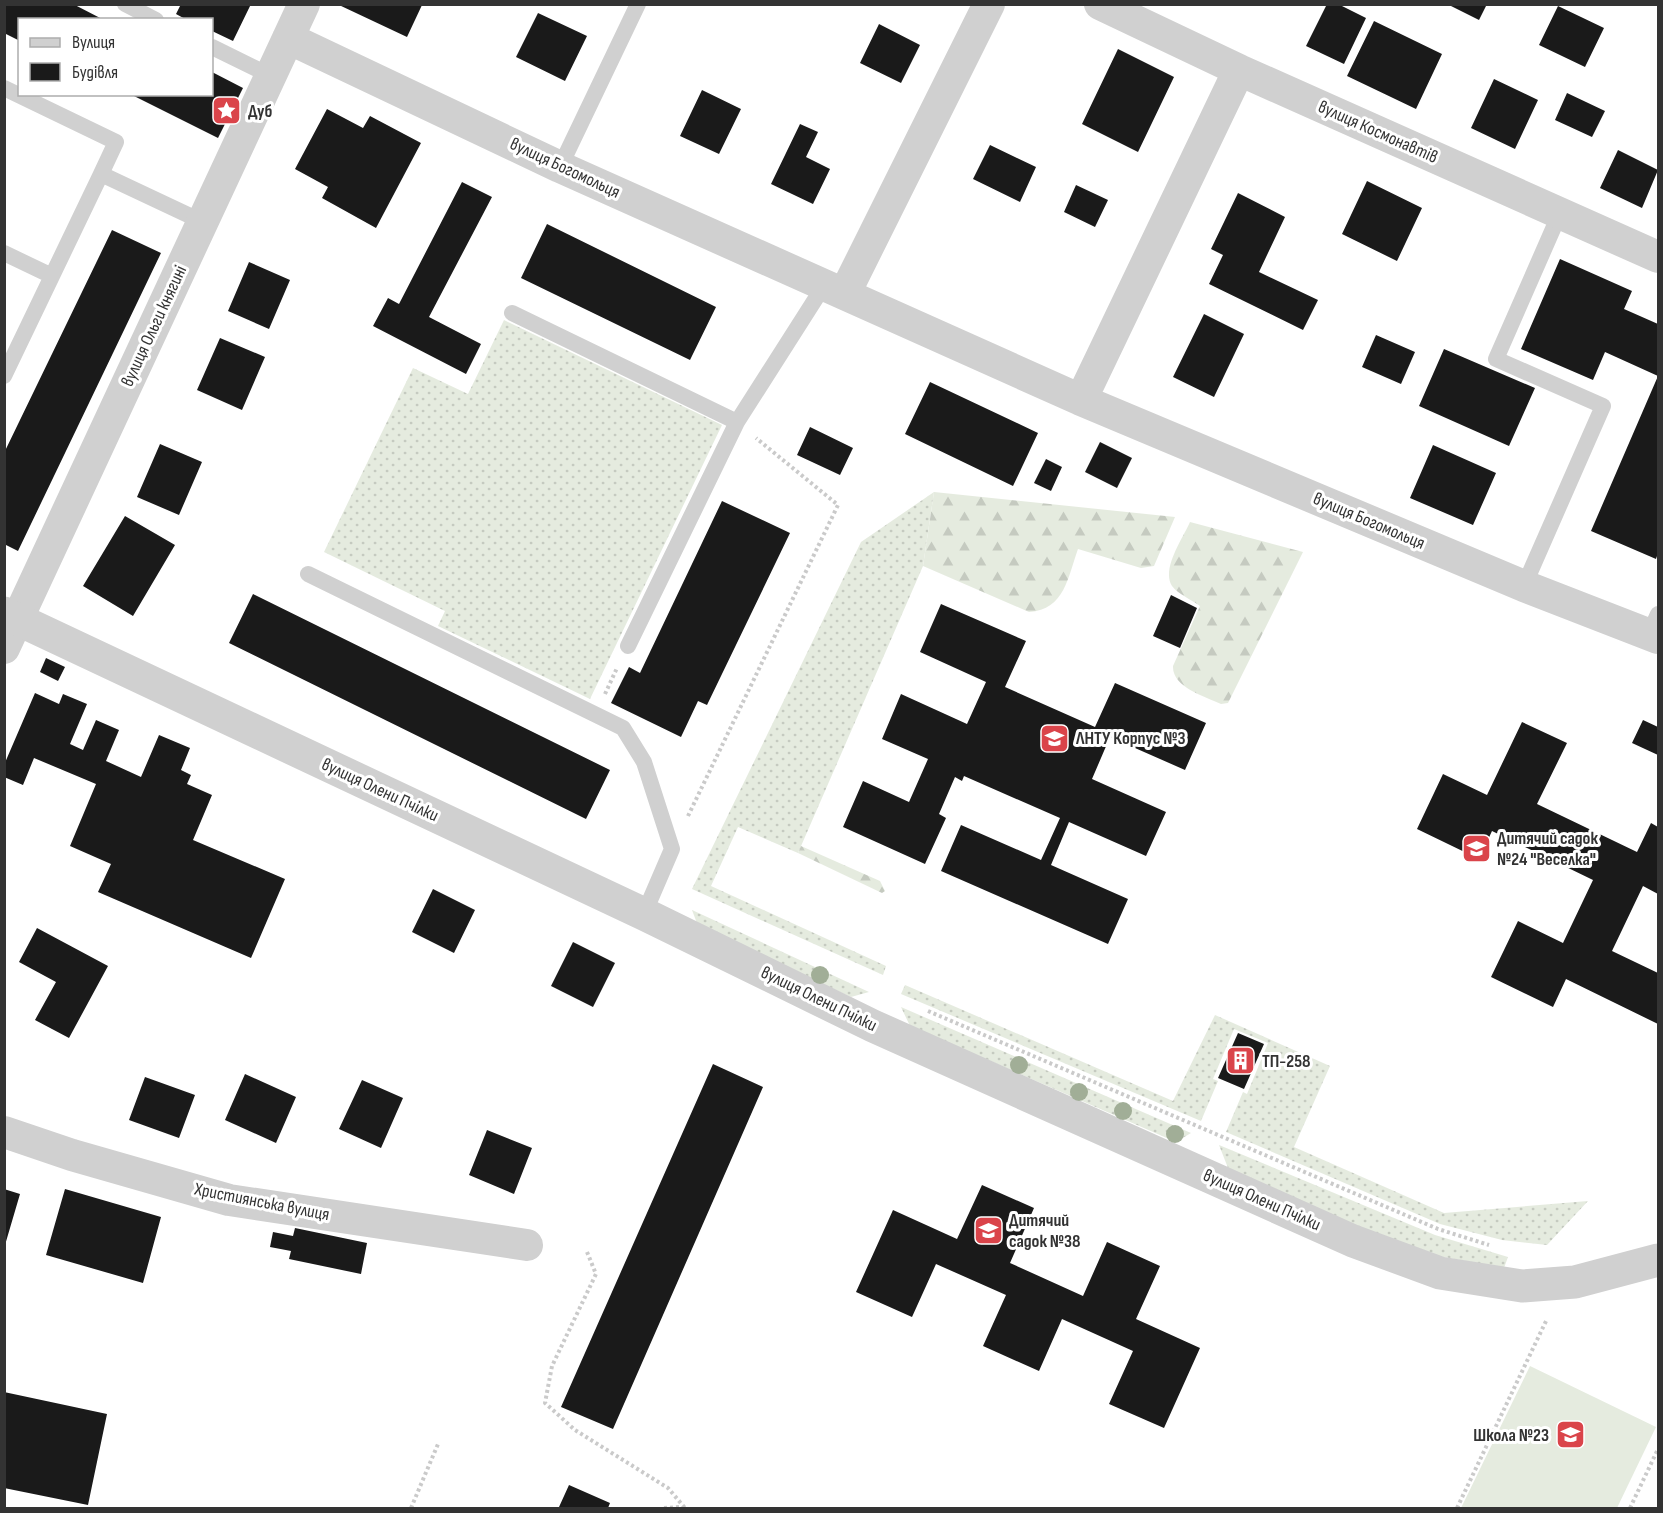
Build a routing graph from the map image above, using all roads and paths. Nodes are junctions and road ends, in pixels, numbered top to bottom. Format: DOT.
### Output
graph roads {
  1 [pos="125,4"];
  2 [pos="304,4"];
  3 [pos="638,4"];
  4 [pos="989,4"];
  5 [pos="1100,4"];
  6 [pos="152,18"];
  7 [pos="288,38"];
  8 [pos="213,47"];
  9 [pos="1239,70"];
  10 [pos="271,76"];
  11 [pos="4,88"];
  12 [pos="18,95"];
  13 [pos="21,96"];
  14 [pos="560,167"];
  15 [pos="101,174"];
  16 [pos="1560,213"];
  17 [pos="202,222"];
  18 [pos="4,253"];
  19 [pos="1659,257"];
  20 [pos="52,276"];
  21 [pos="835,288"];
  22 [pos="512,313"];
  23 [pos="4,376"];
  24 [pos="1081,400"];
  25 [pos="736,422"];
  26 [pos="308,574"];
  27 [pos="1524,586"];
  28 [pos="9,627"];
  29 [pos="1655,628"];
  30 [pos="628,646"];
  31 [pos="596,714"];
  32 [pos="672,849"];
  33 [pos="644,914"];
  34 [pos="920,1008"];
  35 [pos="4,1132"];
  36 [pos="527,1245"];
  37 [pos="1494,1246"];
  38 [pos="587,1252"];
  39 [pos="1659,1260"];
  40 [pos="1546,1319"];
  41 [pos="438,1444"];
  42 [pos="1659,1449"];
  43 [pos="684,1508"];
  44 [pos="411,1509"];
  45 [pos="664,1509"];
  46 [pos="1457,1509"];
  47 [pos="1630,1509"];
  1 -- 6 [label="lane"];
  2 -- 7 [label="street, вулиця Ольги княгині"];
  3 -- 14 [label="lane"];
  4 -- 21 [label="street"];
  5 -- 9 [label="street, вулиця Космонавтів"];
  7 -- 10 [label="street, вулиця Ольги княгині"];
  7 -- 14 [label="street, вулиця Богомольця"];
  8 -- 10 [label="lane"];
  9 -- 16 [label="street, вулиця Космонавтів"];
  9 -- 24 [label="street"];
  10 -- 17 [label="street, вулиця Ольги княгині"];
  11 -- 12 [label="lane"];
  13 -- 15 [label="lane"];
  14 -- 21 [label="street, вулиця Богомольця"];
  15 -- 17 [label="lane"];
  15 -- 20 [label="lane"];
  16 -- 19 [label="street, вулиця Космонавтів"];
  16 -- 27 [label="lane"];
  17 -- 28 [label="street, вулиця Ольги княгині"];
  18 -- 20 [label="lane"];
  20 -- 23 [label="lane"];
  21 -- 24 [label="street, вулиця Богомольця"];
  21 -- 25 [label="lane"];
  22 -- 25 [label="lane"];
  24 -- 27 [label="street, вулиця Богомольця"];
  25 -- 30 [label="lane"];
  25 -- 32 [label="path"];
  26 -- 31 [label="lane"];
  27 -- 29 [label="street, вулиця Богомольця"];
  28 -- 33 [label="street, вулиця Олени Пчілки"];
  30 -- 31 [label="path"];
  31 -- 32 [label="lane"];
  32 -- 33 [label="lane"];
  33 -- 39 [label="street, вулиця Олени Пчілки"];
  34 -- 37 [label="path"];
  35 -- 36 [label="street, Християнська вулиця"];
  38 -- 43 [label="path"];
  40 -- 46 [label="path"];
  41 -- 44 [label="path"];
  42 -- 47 [label="path"];
  43 -- 45 [label="path"];
}
